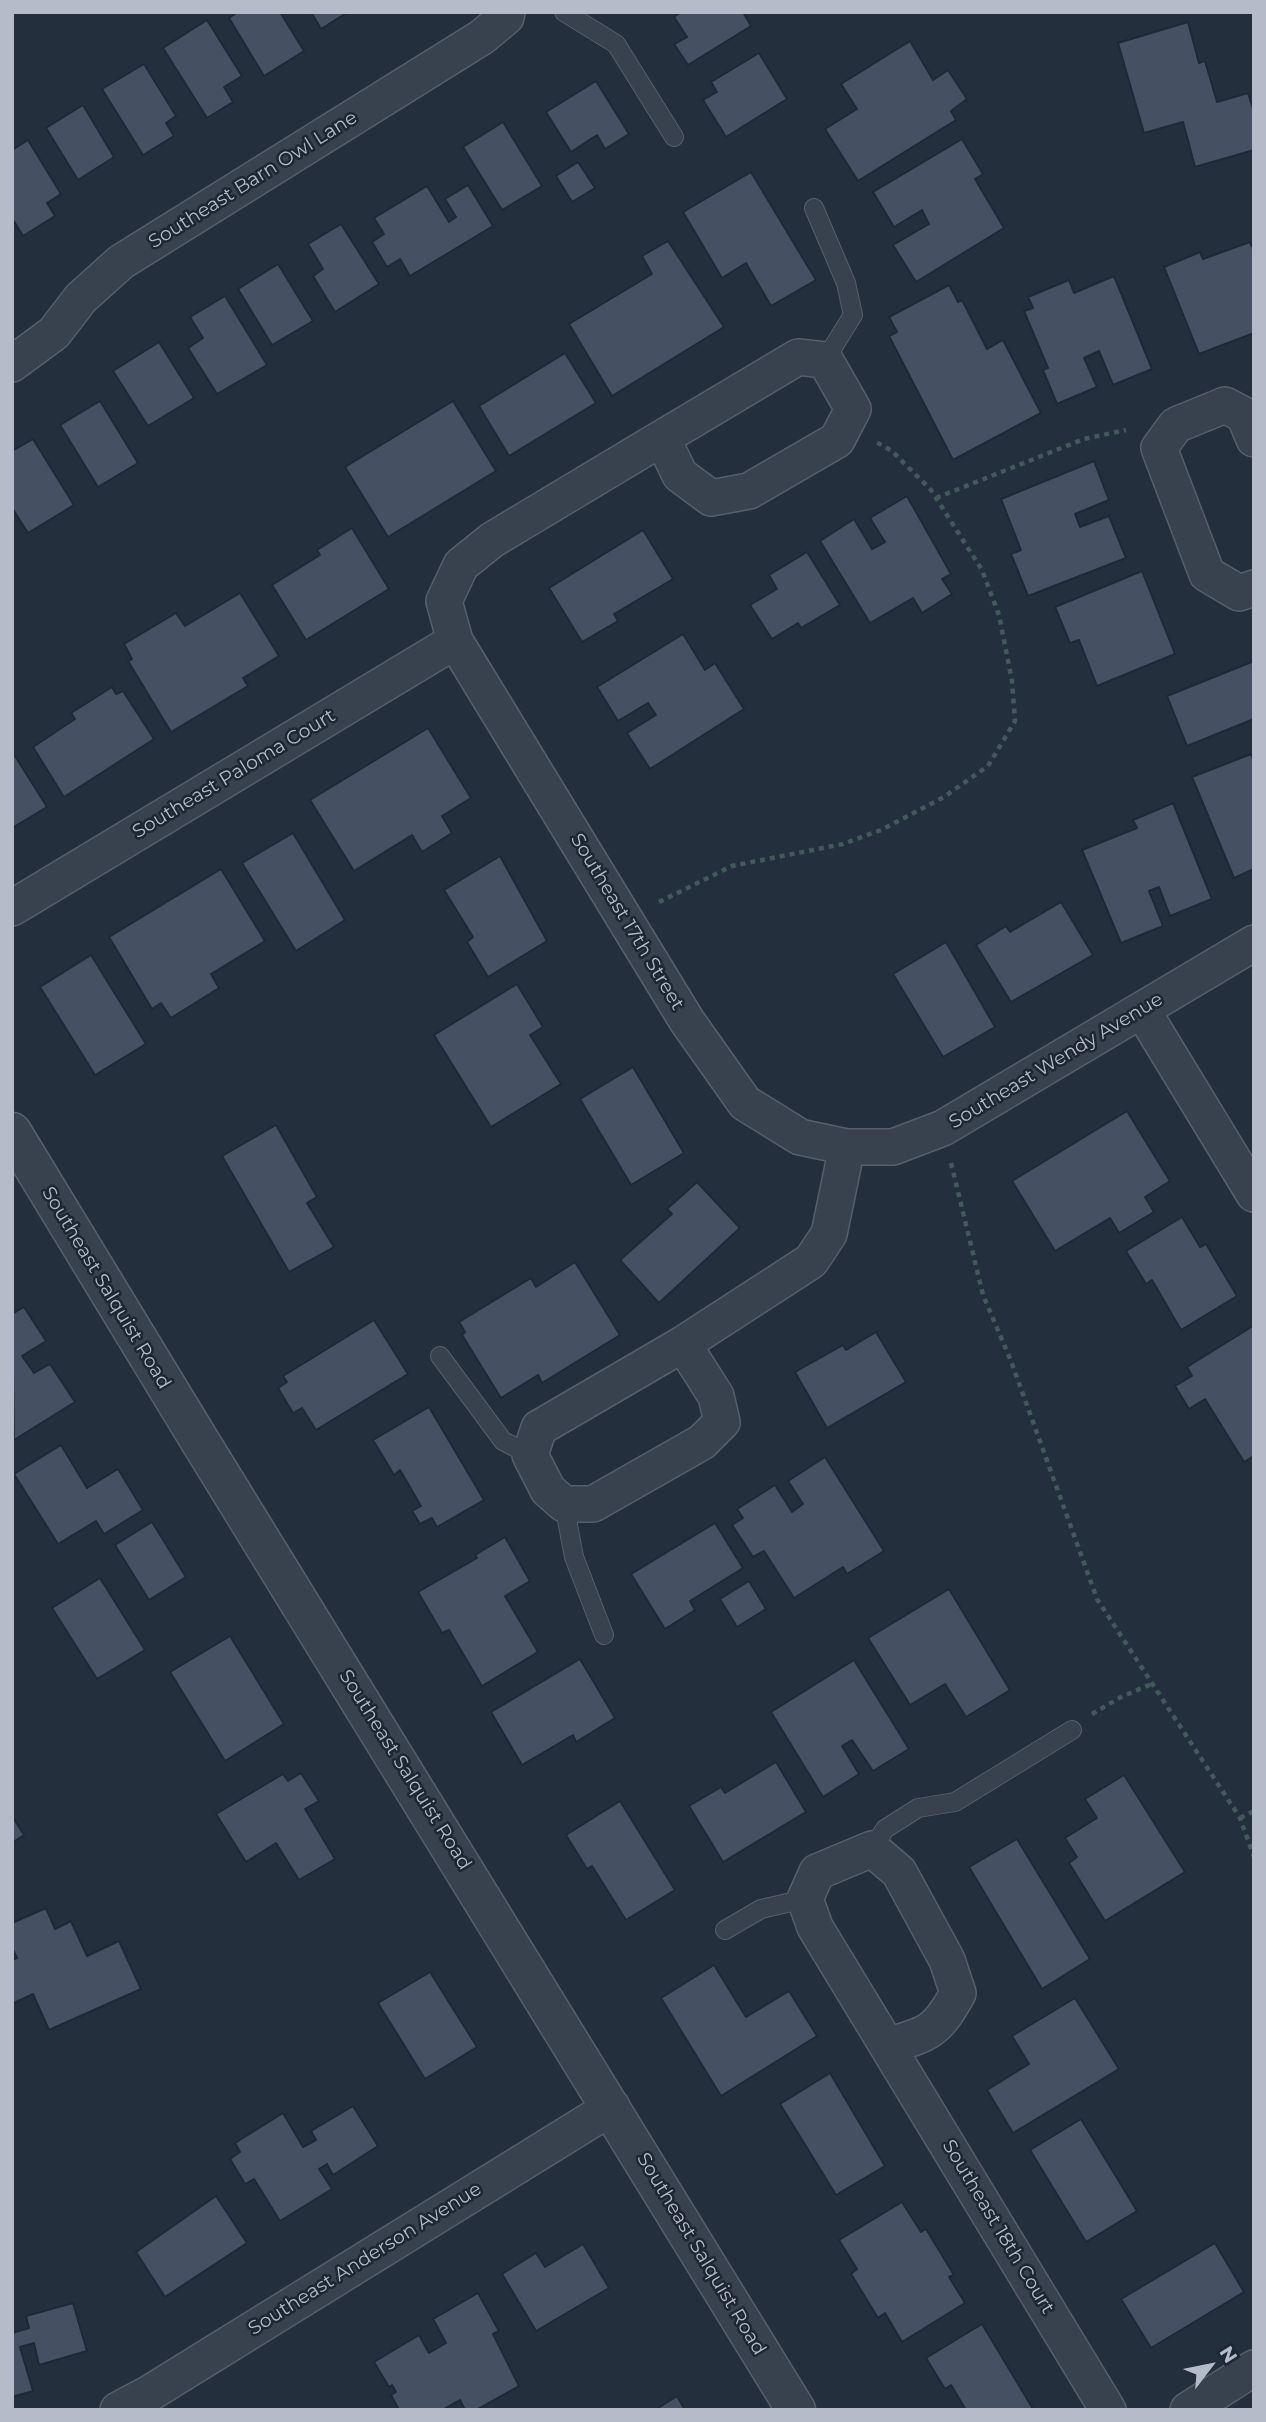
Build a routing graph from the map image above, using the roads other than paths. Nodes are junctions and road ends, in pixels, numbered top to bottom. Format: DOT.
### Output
graph roads {
  1 [pos="507,12"];
  2 [pos="564,12"];
  3 [pos="674,136"];
  4 [pos="814,208"];
  5 [pos="825,360"];
  6 [pos="12,364"];
  7 [pos="662,438"];
  8 [pos="1254,439"];
  9 [pos="1254,588"];
  10 [pos="456,641"];
  11 [pos="12,908"];
  12 [pos="1254,943"];
  13 [pos="1142,1010"];
  14 [pos="12,1132"];
  15 [pos="847,1147"];
  16 [pos="1254,1194"];
  17 [pos="683,1344"];
  18 [pos="440,1356"];
  19 [pos="530,1455"];
  20 [pos="564,1504"];
  21 [pos="604,1635"];
  22 [pos="1072,1730"];
  23 [pos="872,1849"];
  24 [pos="805,1899"];
  25 [pos="725,1930"];
  26 [pos="888,2045"];
  27 [pos="612,2107"];
  28 [pos="1254,2368"];
  29 [pos="156,2401"];
  30 [pos="118,2410"];
  31 [pos="796,2410"];
  32 [pos="1108,2410"];
  33 [pos="1188,2410"];
  1 -- 6 [label="street, Southeast Barn Owl Lane"];
  2 -- 3 [label="lane"];
  4 -- 5 [label="lane"];
  5 -- 7 [label="street"];
  5 -- 7 [label="street"];
  7 -- 10 [label="street, Southeast 17th Street"];
  8 -- 9 [label="street"];
  10 -- 11 [label="street, Southeast Paloma Court"];
  10 -- 15 [label="street, Southeast 17th Street"];
  12 -- 13 [label="street, Southeast Wendy Avenue"];
  13 -- 15 [label="street, Southeast Wendy Avenue"];
  13 -- 16 [label="street"];
  14 -- 27 [label="street, Southeast Salquist Road"];
  15 -- 17 [label="street"];
  17 -- 19 [label="street"];
  17 -- 20 [label="street"];
  18 -- 19 [label="lane"];
  19 -- 20 [label="street"];
  20 -- 21 [label="lane"];
  22 -- 23 [label="lane"];
  23 -- 24 [label="street"];
  23 -- 26 [label="street"];
  24 -- 25 [label="lane"];
  24 -- 26 [label="street, Southeast 18th Court"];
  26 -- 32 [label="street, Southeast 18th Court"];
  27 -- 29 [label="street, Southeast Anderson Avenue"];
  27 -- 31 [label="street, Southeast Salquist Road"];
  28 -- 33 [label="street"];
  29 -- 30 [label="street, Southeast Anderson Avenue"];
}
